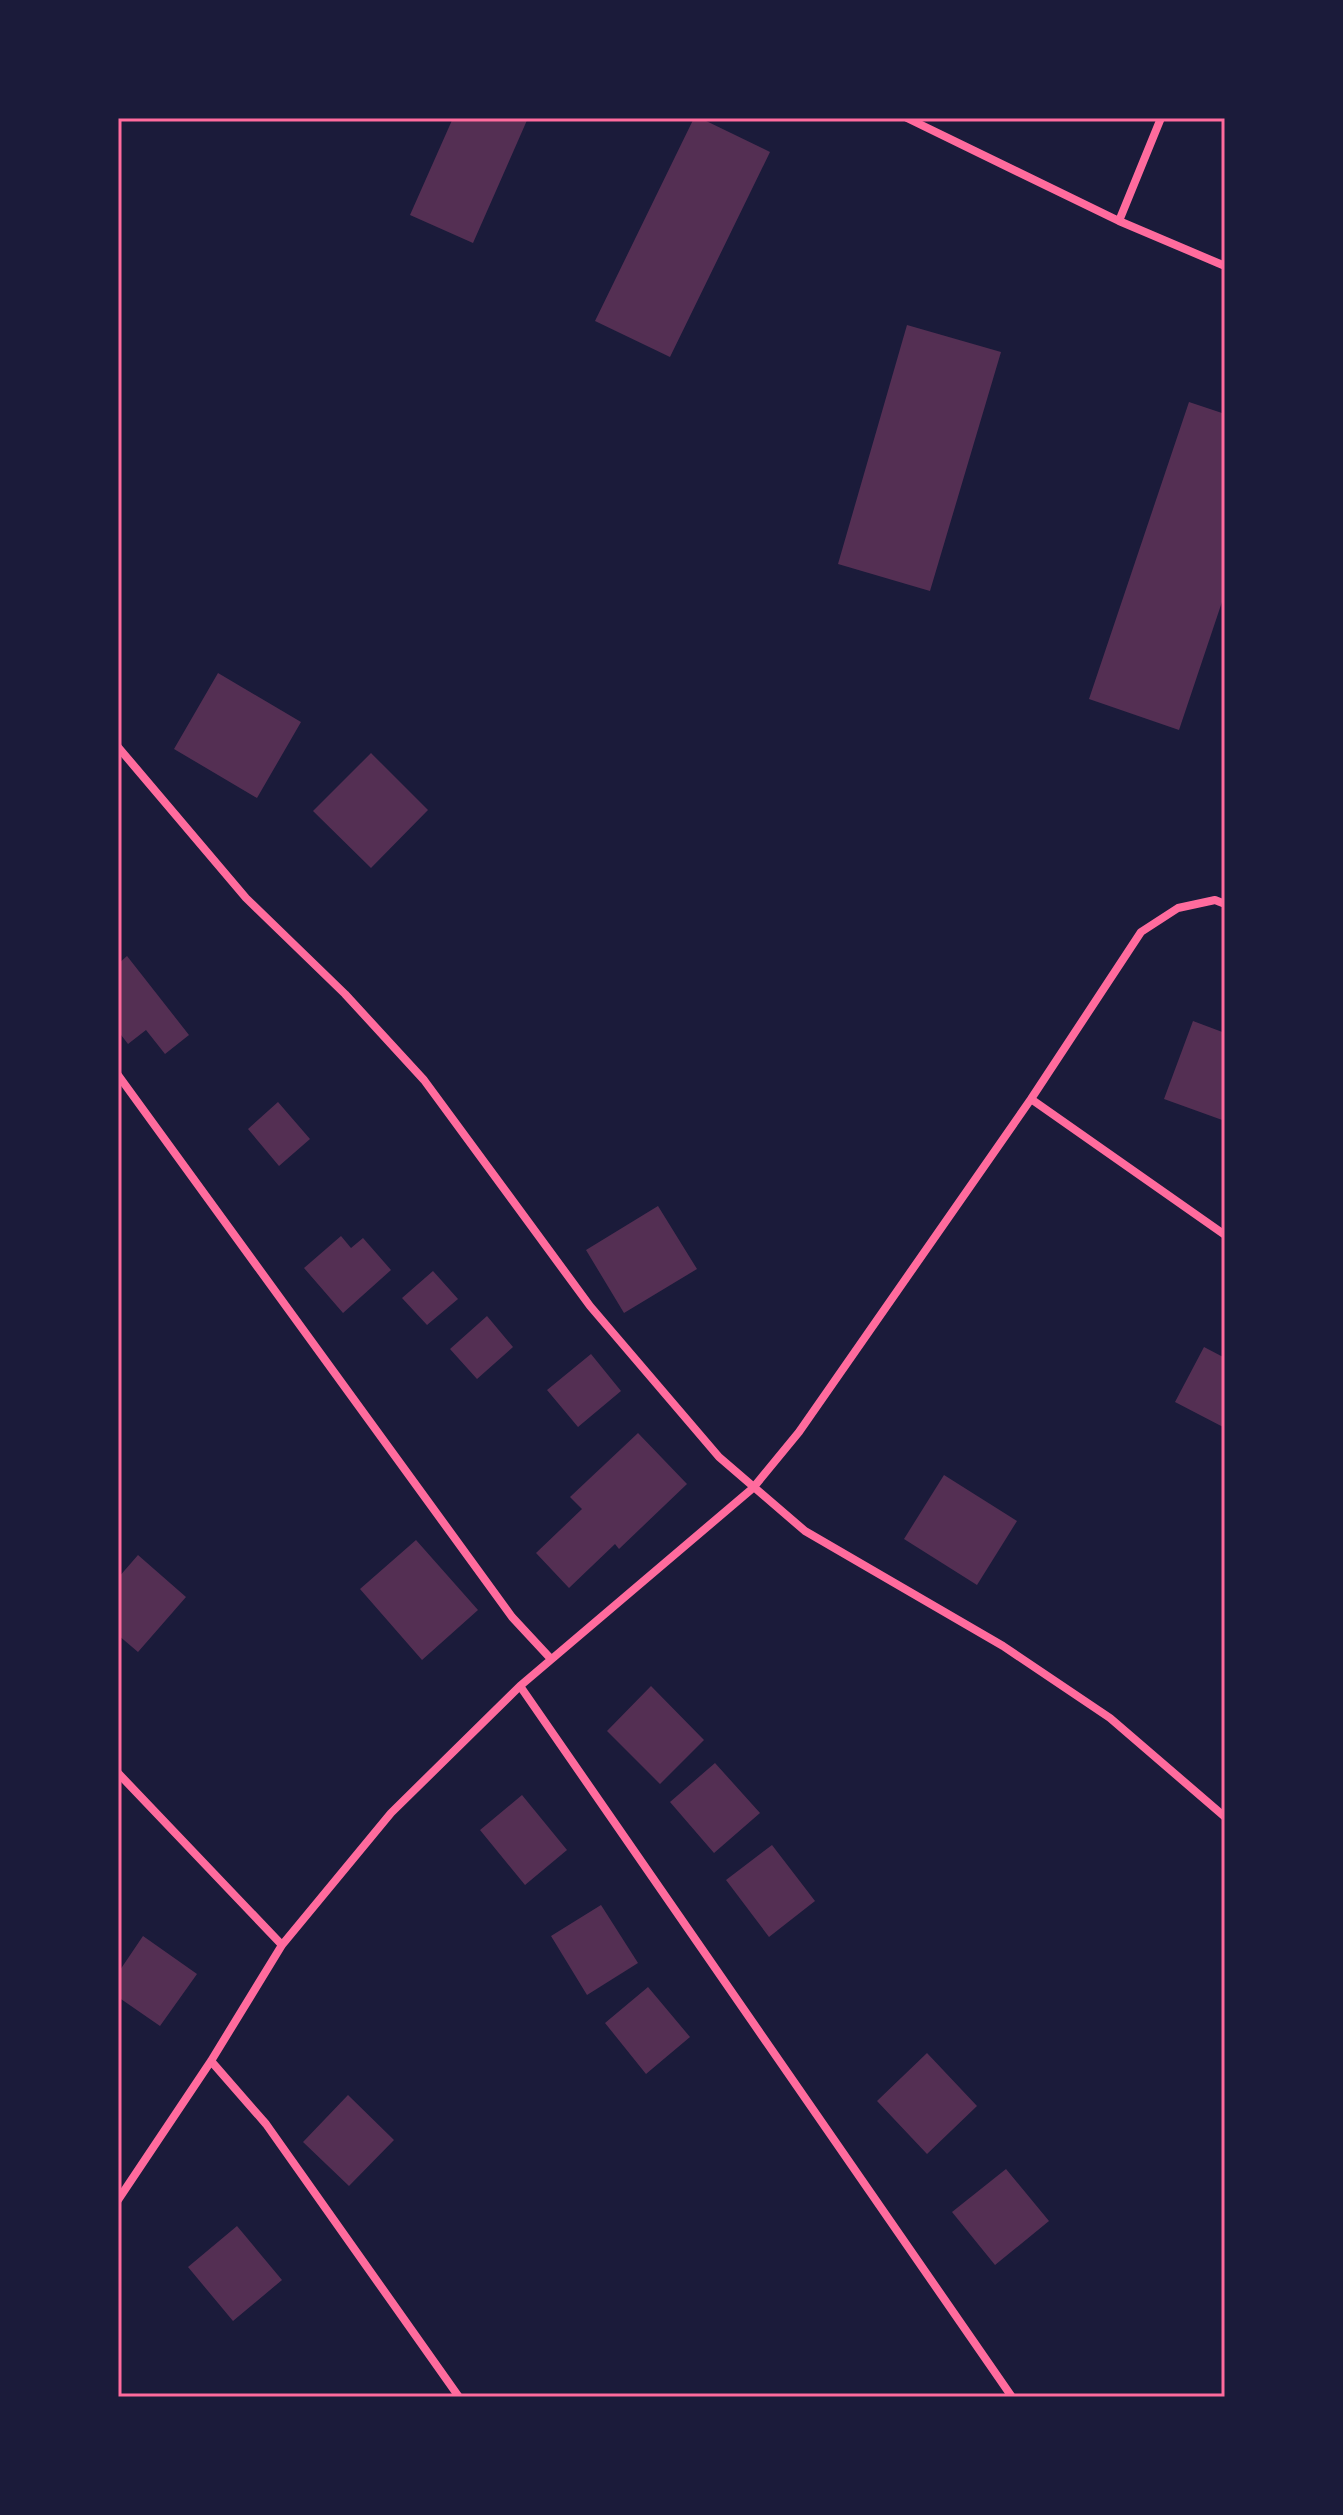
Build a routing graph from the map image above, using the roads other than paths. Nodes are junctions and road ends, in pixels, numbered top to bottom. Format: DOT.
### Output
graph roads {
  1 [pos="907,118"];
  2 [pos="1161,118"];
  3 [pos="1119,221"];
  4 [pos="1225,266"];
  5 [pos="118,747"];
  6 [pos="1225,904"];
  7 [pos="118,1075"];
  8 [pos="1031,1099"];
  9 [pos="1225,1235"];
  10 [pos="753,1488"];
  11 [pos="551,1659"];
  12 [pos="520,1686"];
  13 [pos="118,1773"];
  14 [pos="1225,1817"];
  15 [pos="282,1945"];
  16 [pos="211,2061"];
  17 [pos="118,2200"];
  18 [pos="459,2397"];
  19 [pos="1012,2397"];
  1 -- 3 [label="street"];
  2 -- 3 [label="street"];
  3 -- 4 [label="street"];
  5 -- 10 [label="street"];
  6 -- 8 [label="street"];
  7 -- 11 [label="street"];
  8 -- 9 [label="street"];
  8 -- 10 [label="street"];
  10 -- 11 [label="street"];
  10 -- 14 [label="street"];
  11 -- 12 [label="street"];
  12 -- 15 [label="street"];
  12 -- 19 [label="street"];
  13 -- 15 [label="street"];
  15 -- 16 [label="street"];
  16 -- 17 [label="street"];
  16 -- 18 [label="street"];
}
